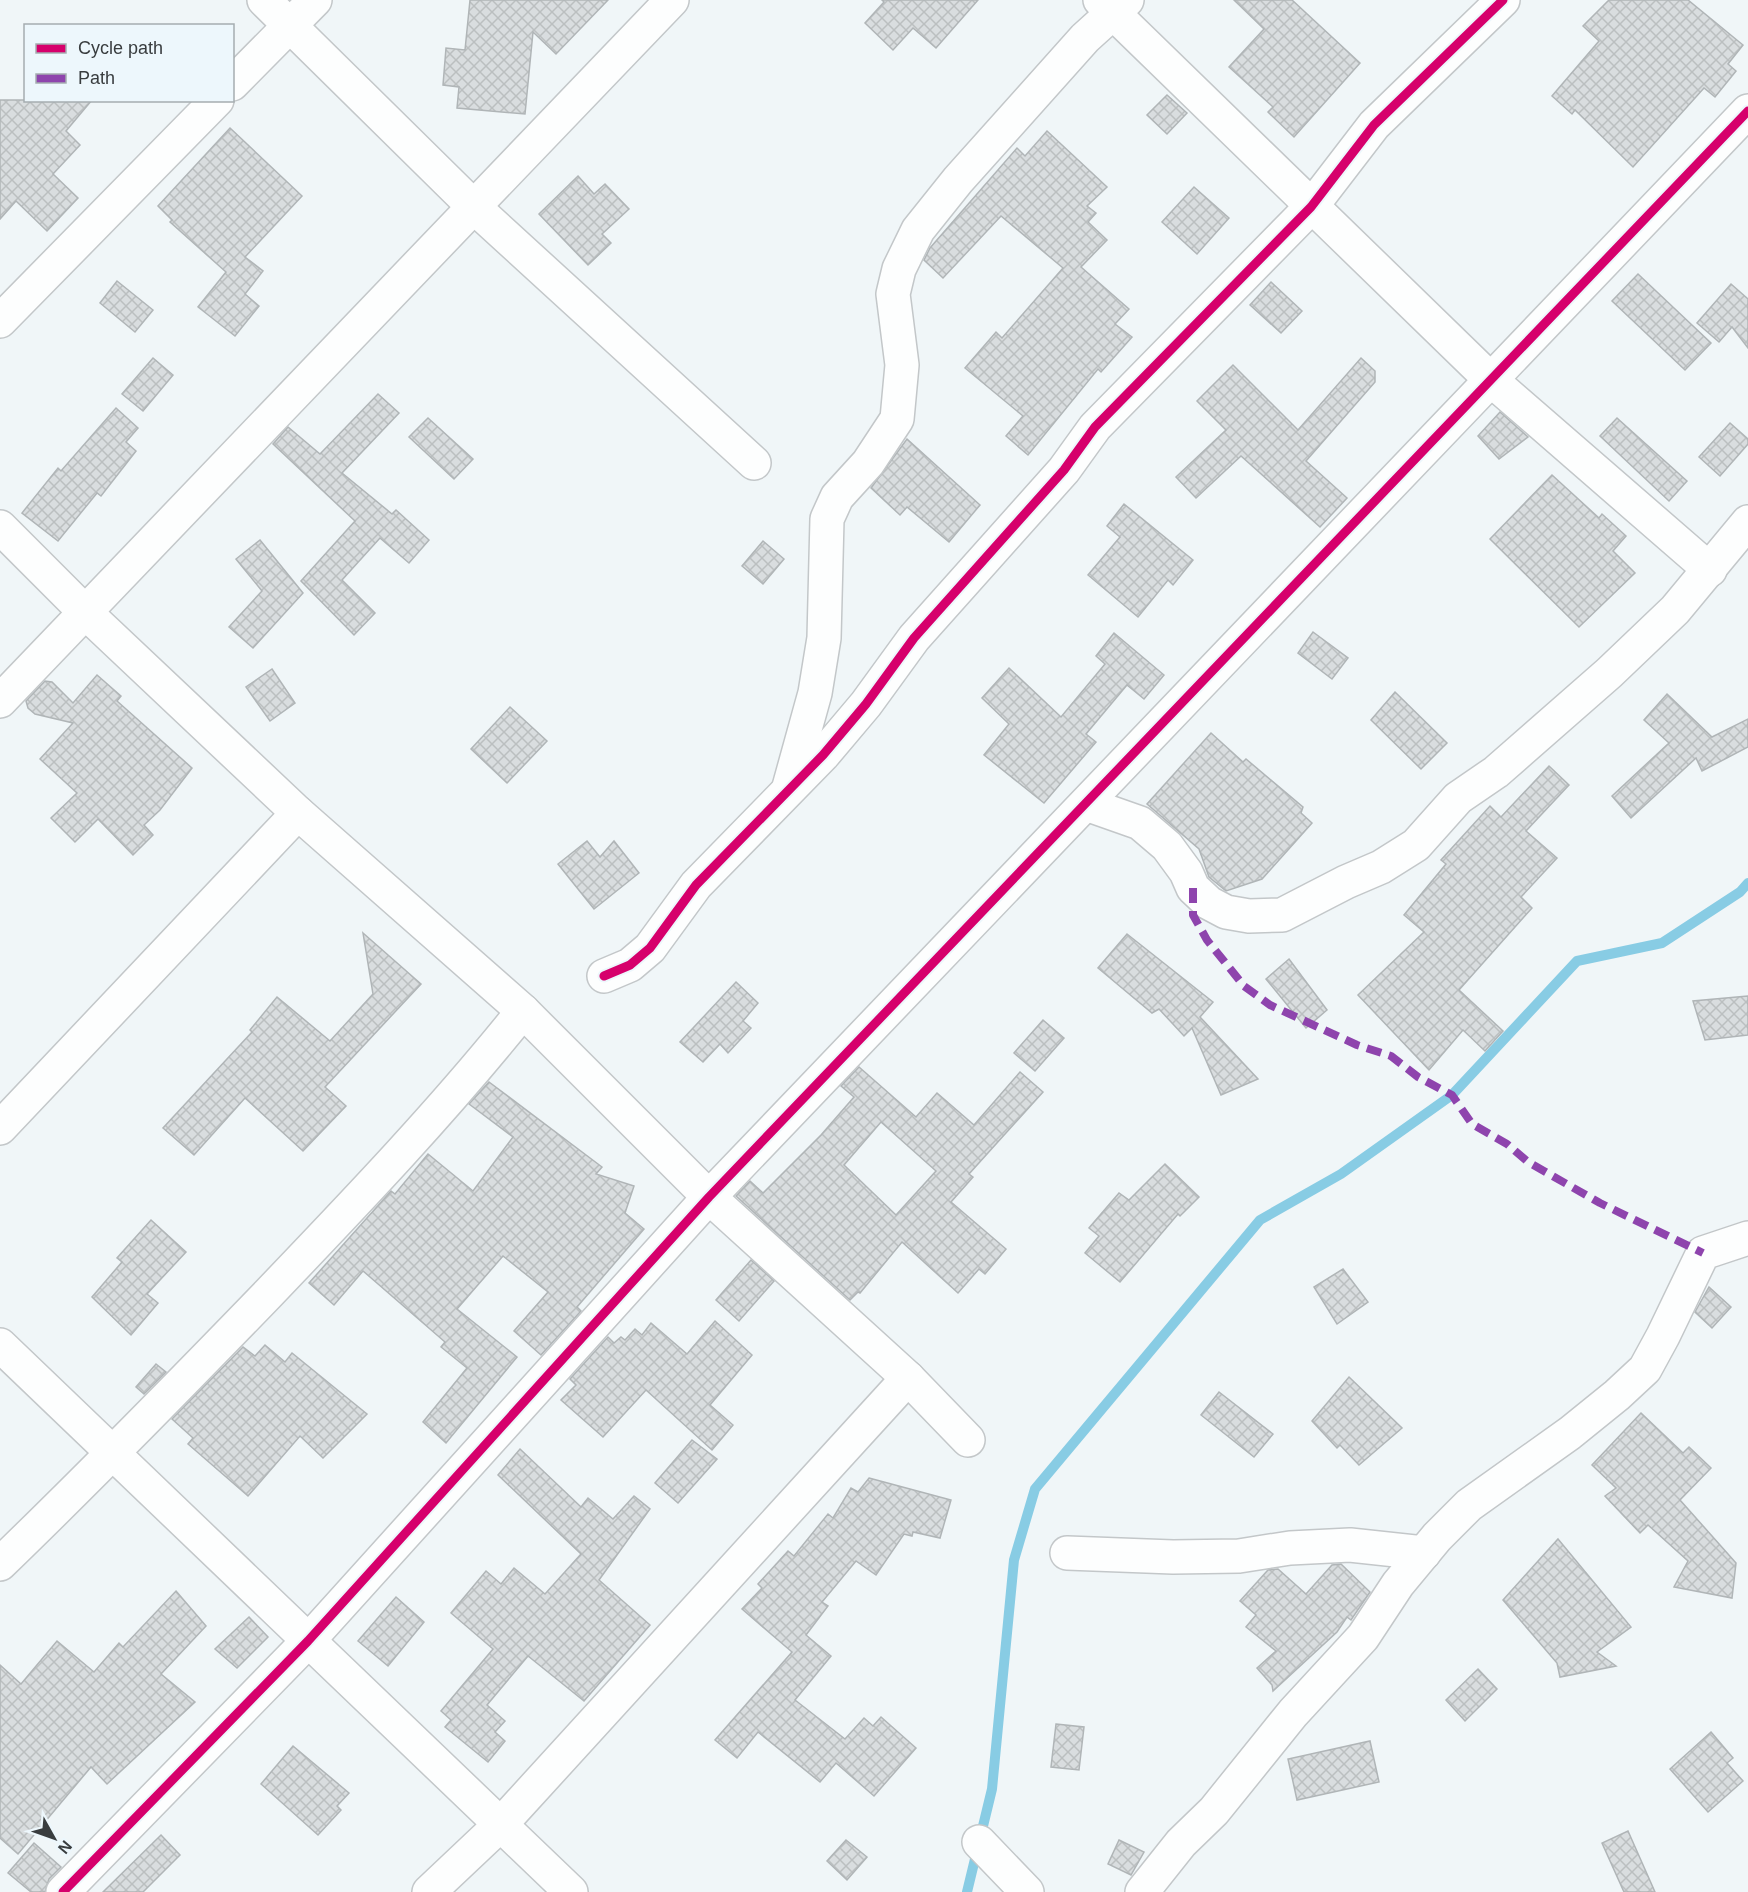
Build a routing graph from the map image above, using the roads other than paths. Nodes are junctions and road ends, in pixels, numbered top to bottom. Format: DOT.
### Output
graph roads {
  1 [pos="264,0"];
  2 [pos="315,0"];
  3 [pos="672,0"];
  4 [pos="1503,0"];
  5 [pos="1114,5"];
  6 [pos="290,26"];
  7 [pos="234,82"];
  8 [pos="215,102"];
  9 [pos="1748,111"];
  10 [pos="474,207"];
  11 [pos="1311,207"];
  12 [pos="0,321"];
  13 [pos="1490,379"];
  14 [pos="754,463"];
  15 [pos="1748,522"];
  16 [pos="0,527"];
  17 [pos="1710,570"];
  18 [pos="85,612"];
  19 [pos="0,701"];
  20 [pos="788,792"];
  21 [pos="1086,804"];
  22 [pos="298,813"];
  23 [pos="604,976"];
  24 [pos="523,1011"];
  25 [pos="0,1128"];
  26 [pos="709,1197"];
  27 [pos="1748,1238"];
  28 [pos="0,1345"];
  29 [pos="908,1378"];
  30 [pos="968,1440"];
  31 [pos="115,1452"];
  32 [pos="1067,1553"];
  33 [pos="1424,1553"];
  34 [pos="0,1564"];
  35 [pos="308,1641"];
  36 [pos="502,1823"];
  37 [pos="979,1842"];
  38 [pos="63,1892"];
  39 [pos="429,1892"];
  40 [pos="571,1892"];
  41 [pos="1027,1892"];
  42 [pos="1142,1892"];
  1 -- 6 [label="street"];
  2 -- 6 [label="street"];
  3 -- 10 [label="street"];
  4 -- 11 [label="street"];
  5 -- 11 [label="street"];
  5 -- 20 [label="street"];
  6 -- 7 [label="street"];
  6 -- 10 [label="street"];
  8 -- 12 [label="street"];
  9 -- 13 [label="street"];
  10 -- 14 [label="street"];
  10 -- 18 [label="street"];
  11 -- 13 [label="street"];
  11 -- 20 [label="street"];
  13 -- 17 [label="street"];
  13 -- 21 [label="street"];
  15 -- 17 [label="street"];
  16 -- 18 [label="street"];
  17 -- 21 [label="street"];
  18 -- 19 [label="street"];
  18 -- 22 [label="street"];
  20 -- 23 [label="street"];
  21 -- 26 [label="street"];
  22 -- 24 [label="street"];
  22 -- 25 [label="street"];
  24 -- 26 [label="street"];
  24 -- 31 [label="street"];
  26 -- 29 [label="street"];
  26 -- 35 [label="street"];
  27 -- 33 [label="street"];
  28 -- 31 [label="street"];
  29 -- 30 [label="street"];
  29 -- 36 [label="street"];
  31 -- 34 [label="street"];
  31 -- 35 [label="street"];
  32 -- 33 [label="street"];
  33 -- 42 [label="street"];
  35 -- 36 [label="street"];
  35 -- 38 [label="street"];
  36 -- 39 [label="street"];
  36 -- 40 [label="street"];
  37 -- 41 [label="street"];
}
